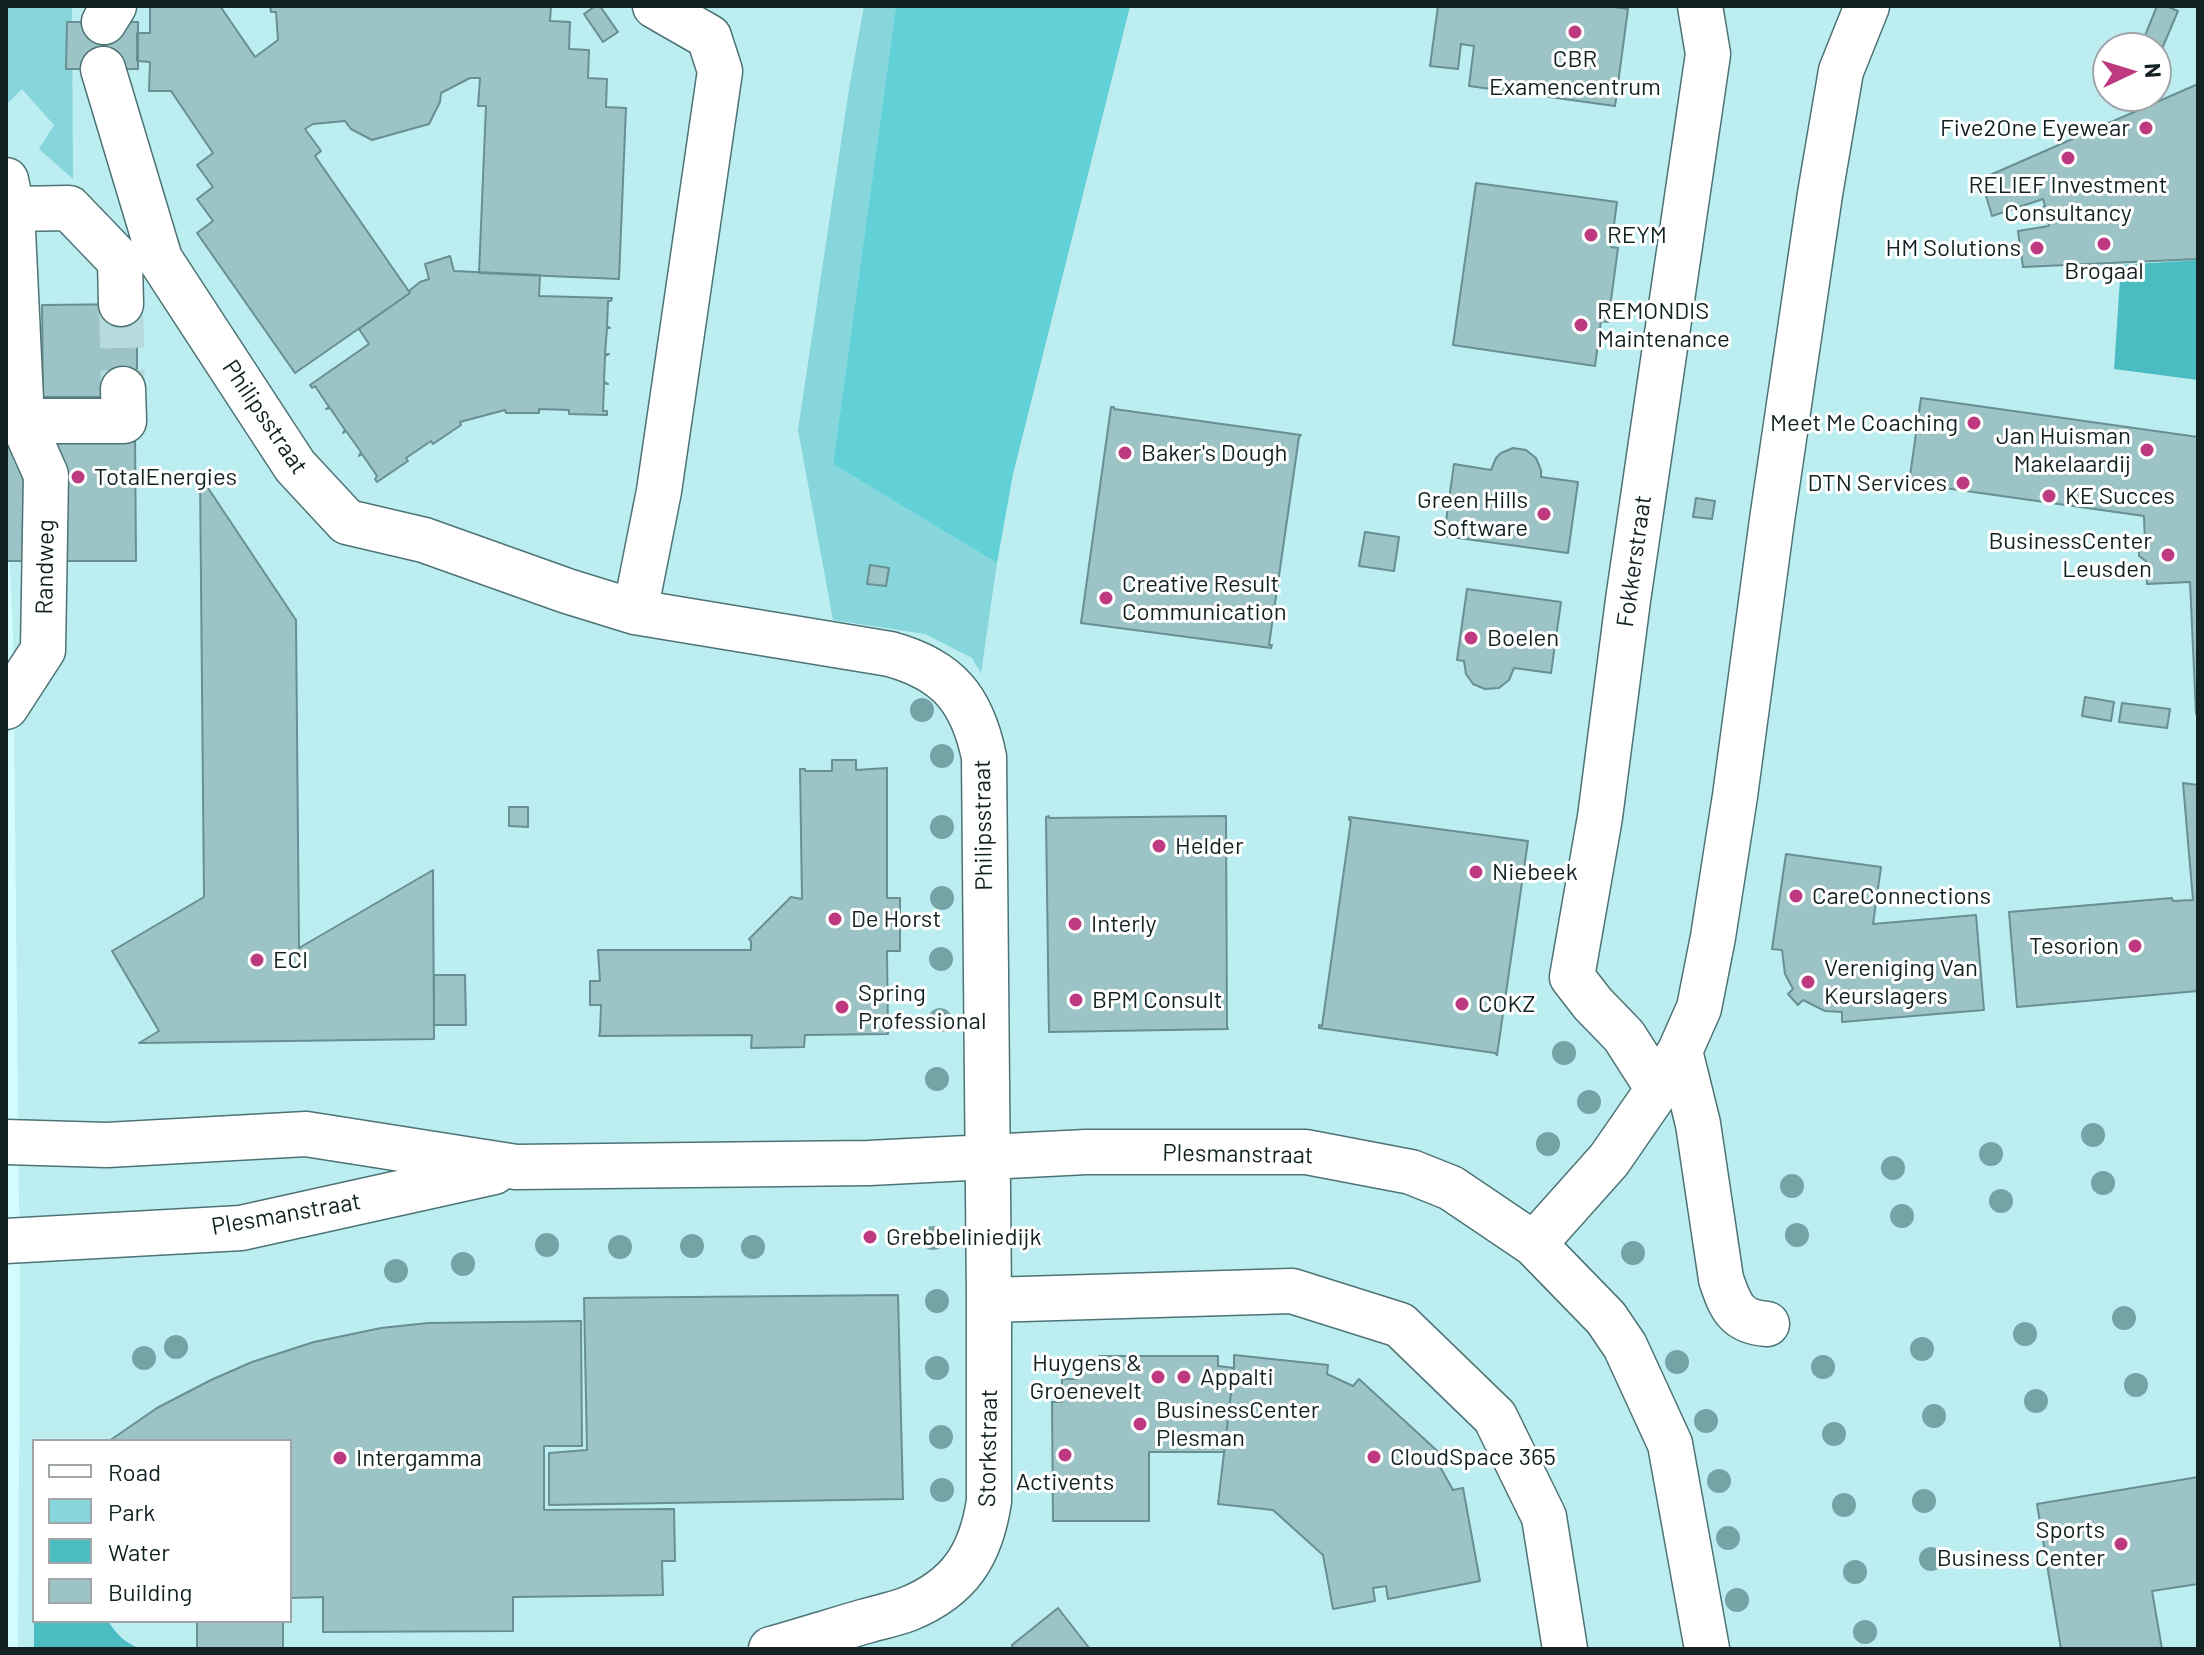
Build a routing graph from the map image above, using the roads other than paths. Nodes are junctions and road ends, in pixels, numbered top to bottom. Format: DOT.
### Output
graph roads {
  1 [pos="655,6"];
  2 [pos="1700,6"];
  3 [pos="1867,6"];
  4 [pos="103,69"];
  5 [pos="9,194"];
  6 [pos="121,304"];
  7 [pos="123,389"];
  8 [pos="22,421"];
  9 [pos="635,612"];
  10 [pos="6,707"];
  11 [pos="1680,1051"];
  12 [pos="1658,1089"];
  13 [pos="6,1142"];
  14 [pos="987,1157"];
  15 [pos="516,1167"];
  16 [pos="6,1241"];
  17 [pos="1534,1244"];
  18 [pos="989,1300"];
  19 [pos="1767,1324"];
  20 [pos="771,1649"];
  21 [pos="1565,1649"];
  22 [pos="1707,1649"];
  1 -- 9 [label="street"];
  2 -- 12 [label="street, Fokkerstraat"];
  3 -- 11 [label="street"];
  4 -- 9 [label="street, Philipsstraat"];
  5 -- 6 [label="street, Randweg"];
  5 -- 8 [label="street, Randweg"];
  7 -- 8 [label="street"];
  8 -- 10 [label="street, Randweg"];
  9 -- 14 [label="street, Philipsstraat"];
  11 -- 12 [label="street"];
  11 -- 19 [label="street"];
  12 -- 17 [label="street"];
  13 -- 15 [label="street, Plesmanstraat"];
  14 -- 15 [label="street, Plesmanstraat"];
  14 -- 17 [label="street, Plesmanstraat"];
  14 -- 18 [label="street, Storkstraat"];
  15 -- 16 [label="street, Plesmanstraat"];
  17 -- 22 [label="street, Plesmanstraat"];
  18 -- 20 [label="street, Storkstraat"];
  18 -- 21 [label="street"];
}
